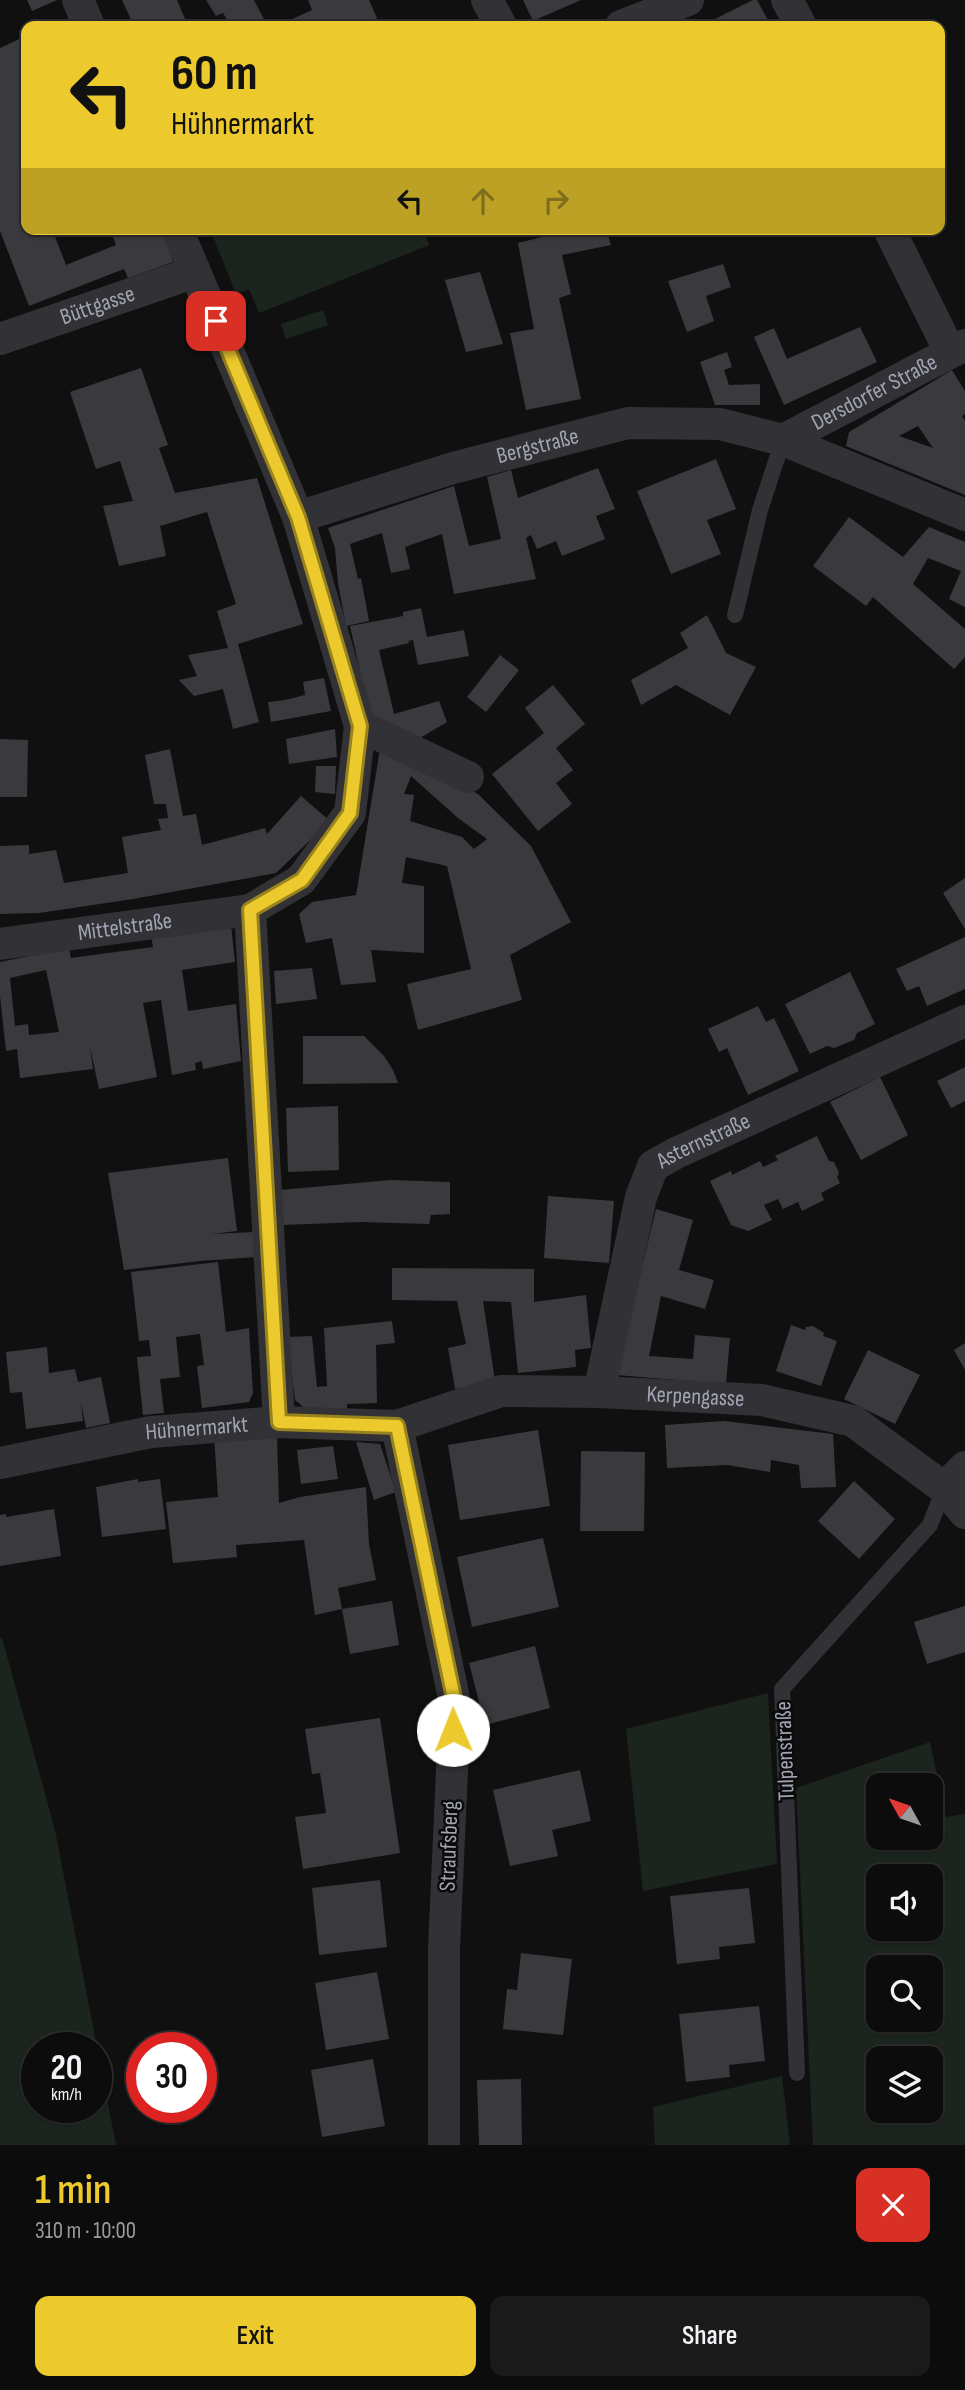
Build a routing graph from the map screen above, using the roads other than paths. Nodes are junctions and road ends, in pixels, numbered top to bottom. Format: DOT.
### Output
graph roads {
  1 [pos="78,0"];
  2 [pos="487,0"];
  3 [pos="688,0"];
  4 [pos="787,0"];
  5 [pos="87,21"];
  6 [pos="498,21"];
  7 [pos="634,21"];
  8 [pos="798,21"];
  9 [pos="180,235"];
  10 [pos="892,235"];
  11 [pos="195,272"];
  12 [pos="0,339"];
  13 [pos="958,348"];
  14 [pos="783,440"];
  15 [pos="965,515"];
  16 [pos="298,517"];
  17 [pos="735,615"];
  18 [pos="360,726"];
  19 [pos="468,777"];
  20 [pos="250,910"];
  21 [pos="0,944"];
  22 [pos="965,1021"];
  23 [pos="599,1392"];
  24 [pos="279,1422"];
  25 [pos="397,1426"];
  26 [pos="0,1463"];
  27 [pos="954,1478"];
  28 [pos="965,1513"];
  29 [pos="797,2073"];
  30 [pos="444,2145"];
  1 -- 5 [label="street"];
  2 -- 6 [label="street"];
  3 -- 7 [label="street"];
  4 -- 8 [label="street"];
  9 -- 11 [label="street"];
  10 -- 13 [label="street"];
  11 -- 12 [label="street, Büttgasse"];
  11 -- 16 [label="street"];
  13 -- 14 [label="street, Dersdorfer Straße"];
  14 -- 15 [label="street, Bergstraße"];
  14 -- 16 [label="street, Bergstraße"];
  14 -- 17 [label="lane"];
  16 -- 18 [label="street"];
  18 -- 19 [label="street"];
  18 -- 20 [label="street"];
  20 -- 21 [label="street, Mittelstraße"];
  20 -- 24 [label="street"];
  22 -- 23 [label="street, Asternstraße"];
  23 -- 25 [label="street, Kerpengasse"];
  23 -- 27 [label="street, Kerpengasse"];
  24 -- 25 [label="street, Hühnermarkt"];
  24 -- 26 [label="street, Hühnermarkt"];
  25 -- 30 [label="street, Straufsberg"];
  27 -- 28 [label="street, Kerpengasse"];
  27 -- 29 [label="lane, Tulpenstraße"];
}
